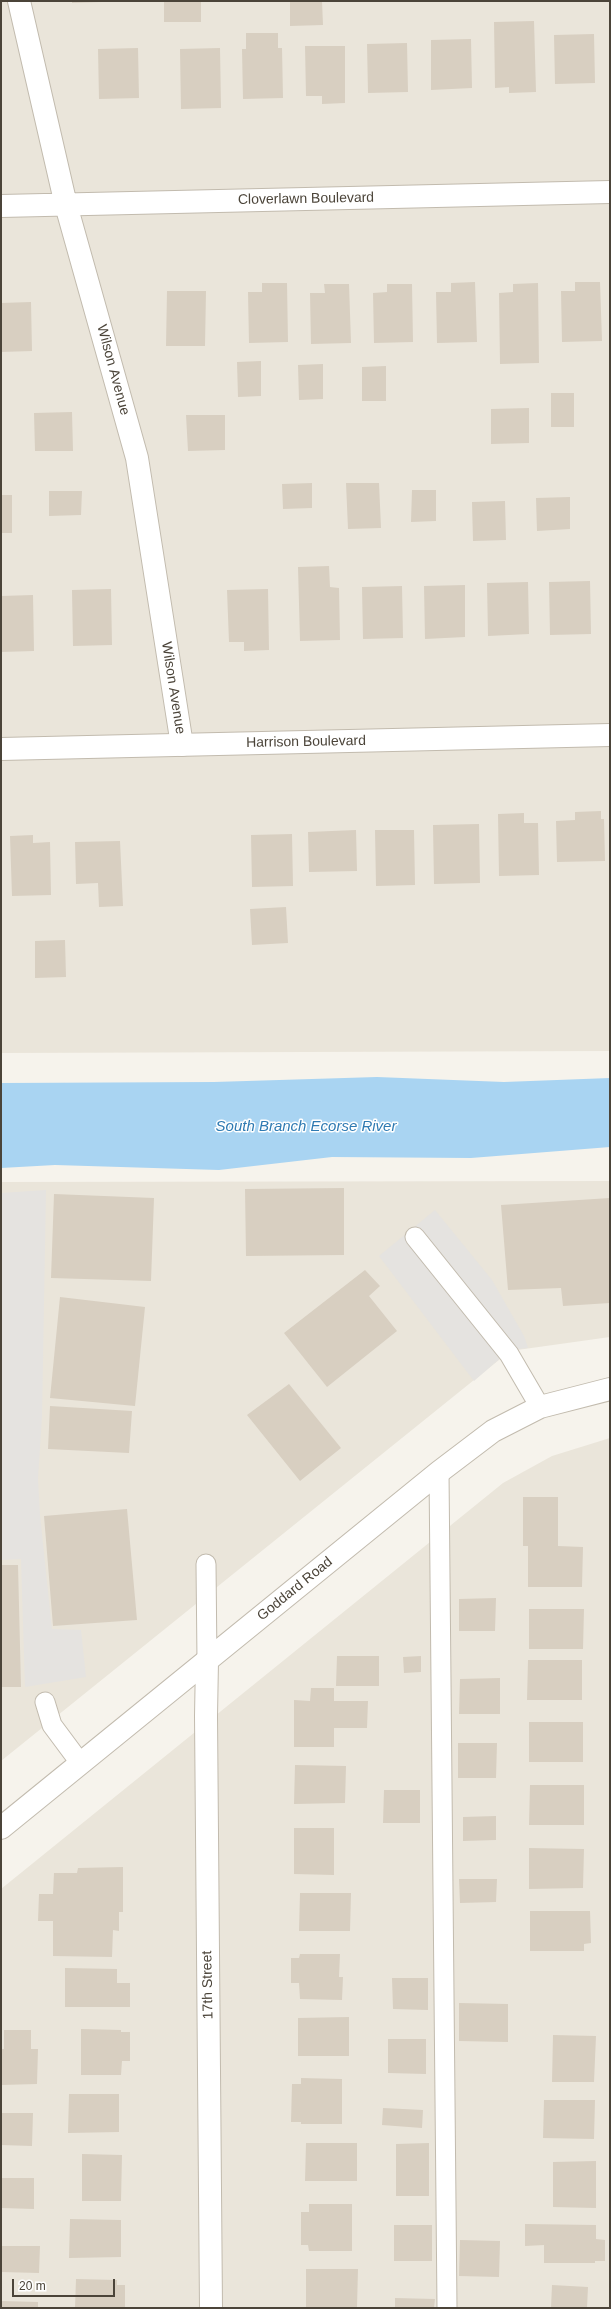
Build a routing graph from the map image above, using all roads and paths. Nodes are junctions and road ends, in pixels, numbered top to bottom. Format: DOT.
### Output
graph roads {
  1 [pos="19,1"];
  2 [pos="610,192"];
  3 [pos="66,205"];
  4 [pos="1,206"];
  5 [pos="610,735"];
  6 [pos="182,745"];
  7 [pos="1,749"];
  8 [pos="416,1237"];
  9 [pos="610,1389"];
  10 [pos="540,1407"];
  11 [pos="439,1472"];
  12 [pos="206,1564"];
  13 [pos="207,1661"];
  14 [pos="45,1702"];
  15 [pos="81,1764"];
  16 [pos="1,1828"];
  17 [pos="211,2308"];
  18 [pos="447,2308"];
  1 -- 3 [label="street, Wilson Avenue"];
  2 -- 3 [label="street, Cloverlawn Boulevard"];
  3 -- 4 [label="street, Cloverlawn Boulevard"];
  3 -- 6 [label="street, Wilson Avenue"];
  5 -- 6 [label="street, Harrison Boulevard"];
  6 -- 7 [label="street, Harrison Boulevard"];
  8 -- 10 [label="lane"];
  9 -- 10 [label="street, Goddard Road"];
  10 -- 11 [label="street, Goddard Road"];
  11 -- 13 [label="street, Goddard Road"];
  11 -- 18 [label="lane"];
  12 -- 13 [label="lane"];
  13 -- 15 [label="street, Goddard Road"];
  13 -- 17 [label="street, 17th Street"];
  14 -- 15 [label="lane"];
  15 -- 16 [label="street, Goddard Road"];
}
